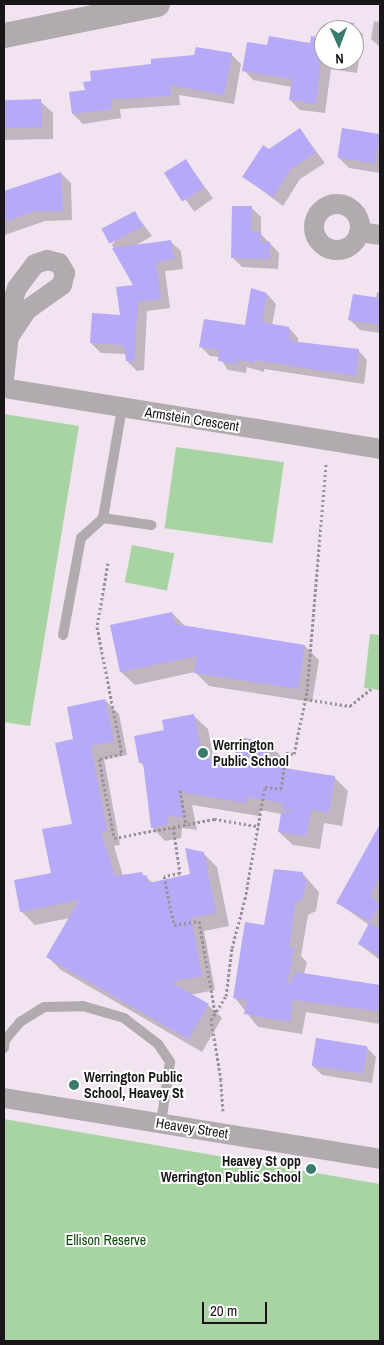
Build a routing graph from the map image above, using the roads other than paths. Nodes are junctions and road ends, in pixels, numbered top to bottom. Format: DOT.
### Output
graph roads {
  1 [pos="157,4"];
  2 [pos="4,35"];
  3 [pos="359,232"];
  4 [pos="380,235"];
  5 [pos="11,334"];
  6 [pos="4,379"];
  7 [pos="4,388"];
  8 [pos="122,408"];
  9 [pos="380,449"];
  10 [pos="104,518"];
  11 [pos="151,525"];
  12 [pos="63,635"];
  13 [pos="4,1048"];
  14 [pos="4,1098"];
  15 [pos="162,1123"];
  16 [pos="380,1159"];
  1 -- 2 [label="street"];
  3 -- 4 [label="street"];
  5 -- 6 [label="street"];
  7 -- 8 [label="street, Armstein Crescent"];
  8 -- 9 [label="street, Armstein Crescent"];
  8 -- 10 [label="lane"];
  10 -- 11 [label="lane"];
  10 -- 12 [label="lane"];
  13 -- 15 [label="lane"];
  14 -- 15 [label="street, Heavey Street"];
  15 -- 16 [label="street, Heavey Street"];
}
